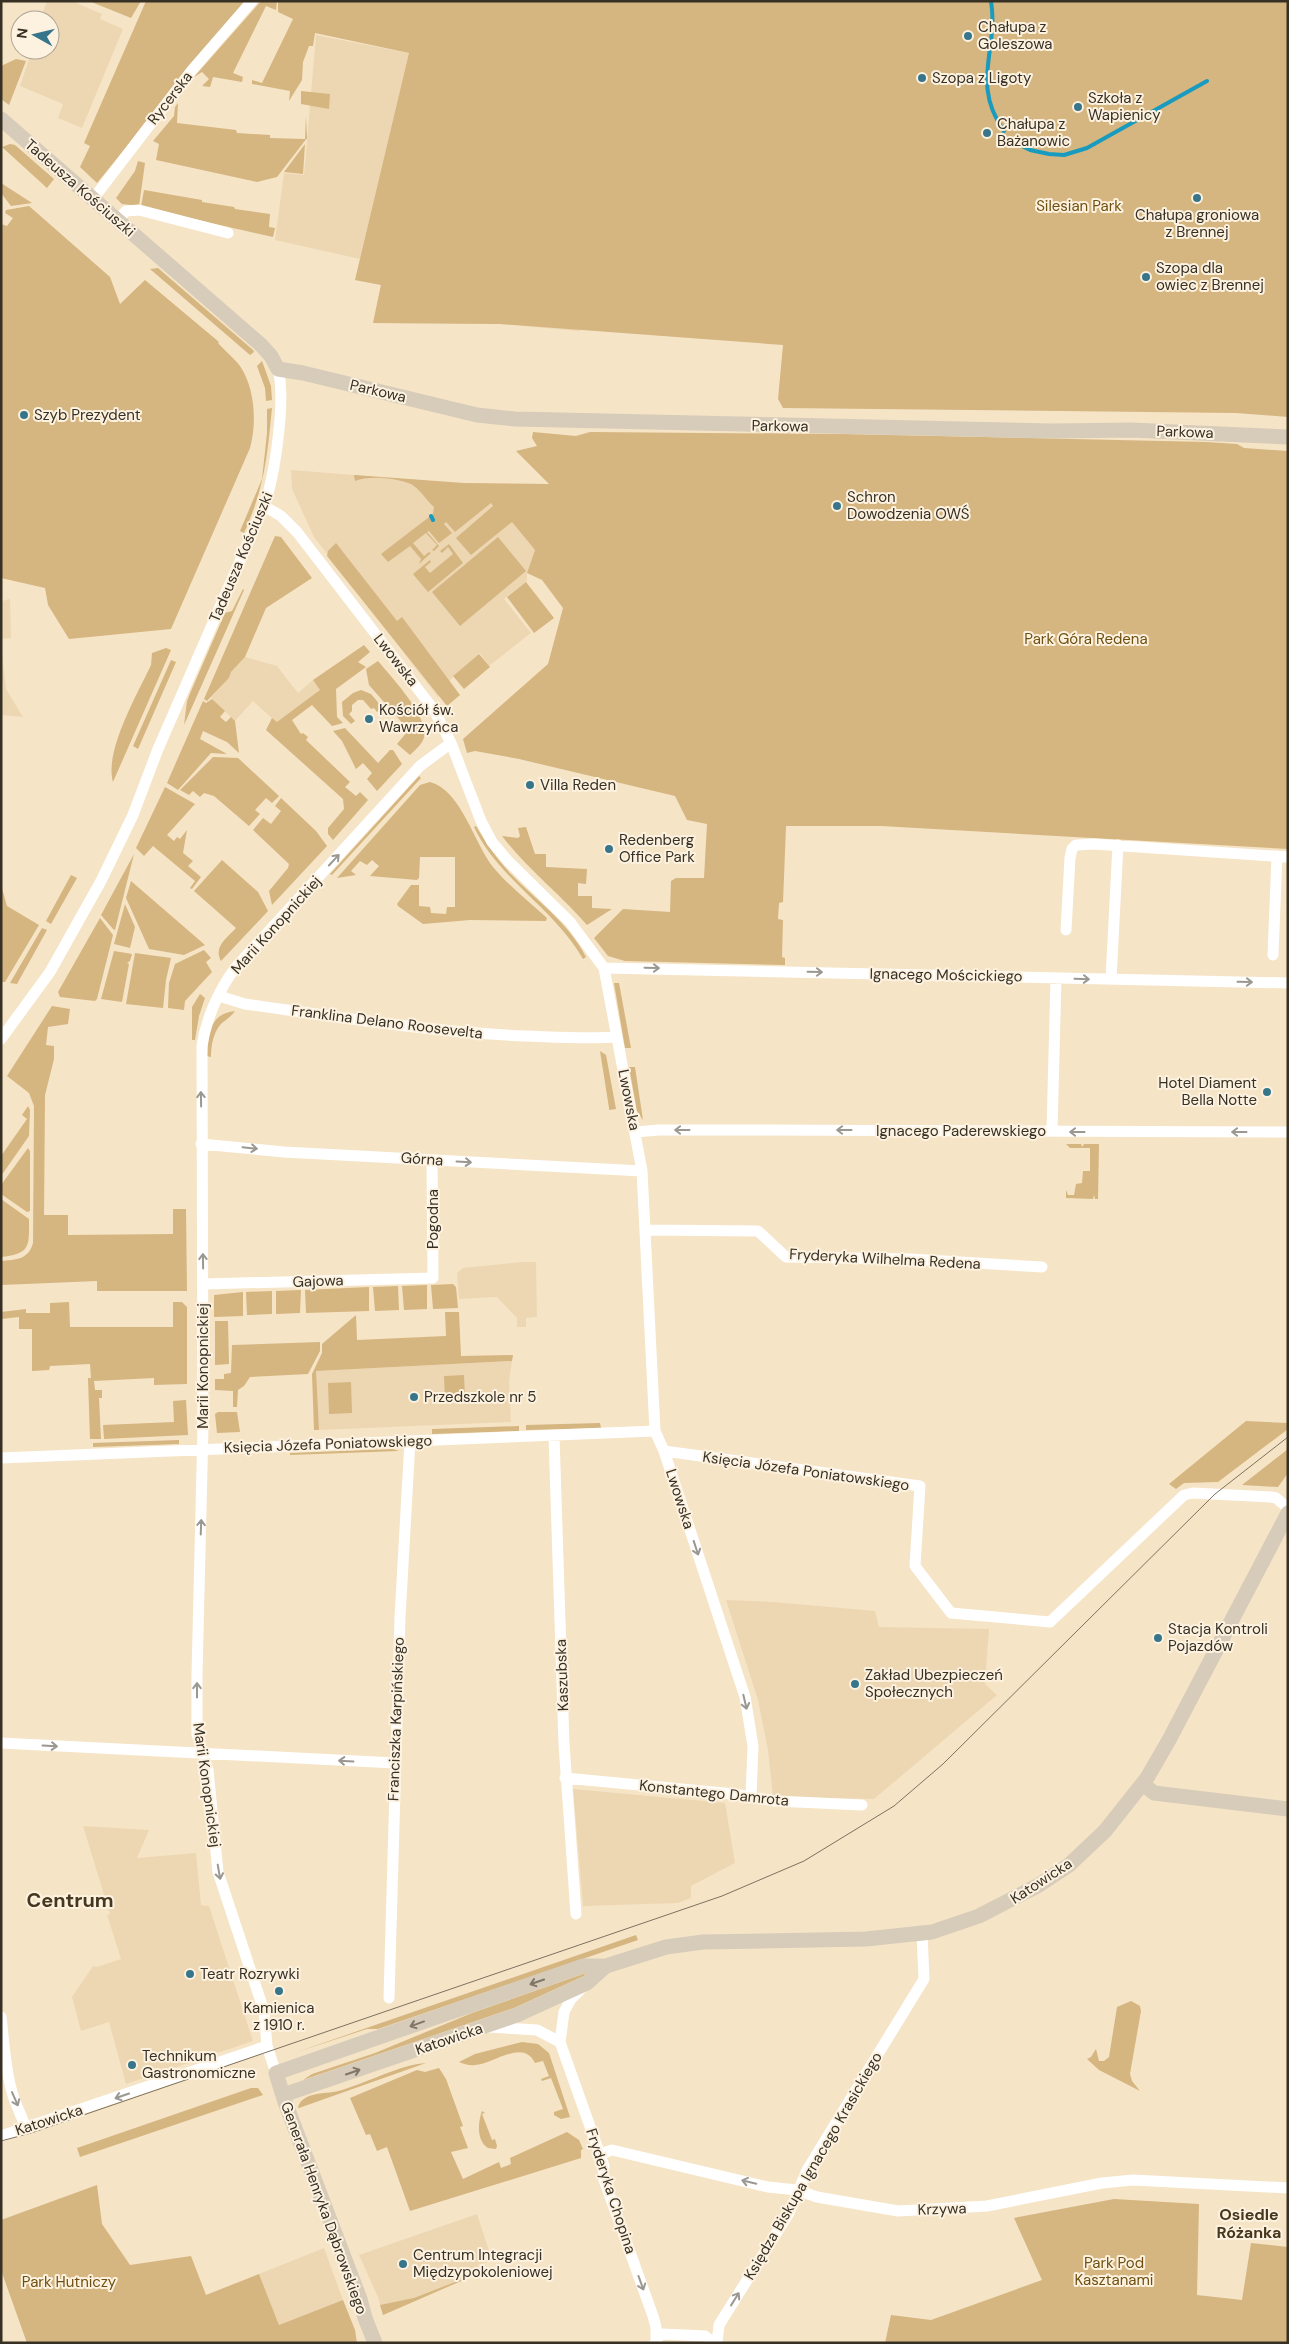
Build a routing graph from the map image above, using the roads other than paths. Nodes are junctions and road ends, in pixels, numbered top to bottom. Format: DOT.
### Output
graph roads {
  1 [pos="252,1"];
  2 [pos="1,118"];
  3 [pos="93,199"];
  4 [pos="118,220"];
  5 [pos="228,233"];
  6 [pos="278,369"];
  7 [pos="1288,438"];
  8 [pos="264,506"];
  9 [pos="451,743"];
  10 [pos="1118,846"];
  11 [pos="1282,857"];
  12 [pos="1066,930"];
  13 [pos="1273,955"];
  14 [pos="604,968"];
  15 [pos="1056,978"];
  16 [pos="1112,979"];
  17 [pos="1288,983"];
  18 [pos="219,996"];
  19 [pos="617,1037"];
  20 [pos="1,1039"];
  21 [pos="1052,1131"];
  22 [pos="635,1132"];
  23 [pos="1288,1132"];
  24 [pos="201,1144"];
  25 [pos="432,1160"];
  26 [pos="642,1171"];
  27 [pos="647,1230"];
  28 [pos="1042,1267"];
  29 [pos="433,1278"];
  30 [pos="203,1284"];
  31 [pos="655,1431"];
  32 [pos="554,1436"];
  33 [pos="410,1441"];
  34 [pos="203,1450"];
  35 [pos="664,1452"];
  36 [pos="1,1458"];
  37 [pos="1288,1508"];
  38 [pos="1288,1513"];
  39 [pos="1,1743"];
  40 [pos="204,1755"];
  41 [pos="395,1763"];
  42 [pos="565,1778"];
  43 [pos="1143,1784"];
  44 [pos="750,1797"];
  45 [pos="862,1806"];
  46 [pos="1288,1809"];
  47 [pos="576,1914"];
  48 [pos="922,1933"];
  49 [pos="606,1966"];
  50 [pos="587,1983"];
  51 [pos="389,1998"];
  52 [pos="1,2017"];
  53 [pos="484,2026"];
  54 [pos="560,2042"];
  55 [pos="267,2046"];
  56 [pos="276,2073"];
  57 [pos="282,2095"];
  58 [pos="26,2129"];
  59 [pos="1,2136"];
  60 [pos="600,2154"];
  61 [pos="1288,2188"];
  62 [pos="797,2190"];
  63 [pos="656,2341"];
  64 [pos="374,2343"];
  65 [pos="715,2343"];
  1 -- 3 [label="street, Rycerska"];
  2 -- 3 [label="street, Tadeusza Kościuszki"];
  3 -- 4 [label="street, Tadeusza Kościuszki"];
  4 -- 5 [label="street"];
  4 -- 6 [label="street, Tadeusza Kościuszki"];
  6 -- 7 [label="street, Parkowa"];
  6 -- 8 [label="street, Tadeusza Kościuszki"];
  8 -- 9 [label="street, Lwowska"];
  8 -- 20 [label="street, Tadeusza Kościuszki"];
  9 -- 14 [label="street, Lwowska"];
  18 -- 9 [label="street, Marii Konopnickiej, one-way"];
  10 -- 11 [label="street"];
  10 -- 12 [label="street"];
  10 -- 16 [label="street"];
  11 -- 13 [label="street"];
  14 -- 15 [label="street, Ignacego Mościckiego, one-way"];
  14 -- 19 [label="street, Lwowska"];
  15 -- 16 [label="street, Ignacego Mościckiego, one-way"];
  15 -- 21 [label="street"];
  16 -- 17 [label="street, Ignacego Mościckiego, one-way"];
  18 -- 19 [label="street, Franklina Delano Roosevelta"];
  24 -- 18 [label="street, Marii Konopnickiej, one-way"];
  19 -- 22 [label="street, Lwowska"];
  21 -- 22 [label="street, Ignacego Paderewskiego, one-way"];
  23 -- 21 [label="street, Ignacego Paderewskiego, one-way"];
  22 -- 26 [label="street, Lwowska"];
  24 -- 25 [label="street, Górna, one-way"];
  30 -- 24 [label="street, Marii Konopnickiej, one-way"];
  25 -- 26 [label="street, Górna, one-way"];
  25 -- 29 [label="street, Pogodna"];
  26 -- 27 [label="street, Lwowska"];
  27 -- 28 [label="street, Fryderyka Wilhelma Redena"];
  27 -- 31 [label="street, Lwowska"];
  29 -- 30 [label="street, Gajowa"];
  30 -- 34 [label="street, Marii Konopnickiej"];
  31 -- 32 [label="street, Księcia Józefa Poniatowskiego"];
  31 -- 35 [label="street, Lwowska"];
  32 -- 33 [label="street, Księcia Józefa Poniatowskiego"];
  32 -- 42 [label="street, Kaszubska"];
  33 -- 34 [label="street, Księcia Józefa Poniatowskiego"];
  33 -- 41 [label="street, Franciszka Karpińskiego"];
  34 -- 36 [label="street, Księcia Józefa Poniatowskiego"];
  40 -- 34 [label="street, Marii Konopnickiej, one-way"];
  35 -- 37 [label="street, Księcia Józefa Poniatowskiego"];
  35 -- 44 [label="street, Lwowska, one-way"];
  38 -- 43 [label="street, Katowicka"];
  39 -- 40 [label="street, one-way"];
  41 -- 40 [label="street, one-way"];
  40 -- 55 [label="street, Marii Konopnickiej, one-way"];
  41 -- 51 [label="street, Franciszka Karpińskiego"];
  42 -- 44 [label="street, Konstantego Damrota"];
  42 -- 47 [label="street, Kaszubska"];
  43 -- 46 [label="street"];
  43 -- 48 [label="street, Katowicka"];
  44 -- 45 [label="street, Konstantego Damrota"];
  48 -- 49 [label="street, Katowicka"];
  48 -- 62 [label="street, Księdza Biskupa Ignacego Krasickiego"];
  49 -- 50 [label="street, Katowicka"];
  49 -- 56 [label="street, Katowicka, one-way"];
  50 -- 53 [label="street, Katowicka"];
  50 -- 54 [label="street"];
  52 -- 58 [label="street, one-way"];
  53 -- 54 [label="street"];
  57 -- 53 [label="street, Katowicka, one-way"];
  54 -- 60 [label="street, Fryderyka Chopina"];
  55 -- 56 [label="street, Marii Konopnickiej"];
  55 -- 58 [label="street, Katowicka, one-way"];
  56 -- 57 [label="street, Generała Henryka Dąbrowskiego"];
  57 -- 64 [label="street, Generała Henryka Dąbrowskiego"];
  58 -- 59 [label="street, Katowicka"];
  62 -- 60 [label="street, Krzywa, one-way"];
  60 -- 63 [label="street, Fryderyka Chopina, one-way"];
  61 -- 62 [label="street, Krzywa"];
  65 -- 62 [label="street, Księdza Biskupa Ignacego Krasickiego, one-way"];
  63 -- 65 [label="street"];
}
